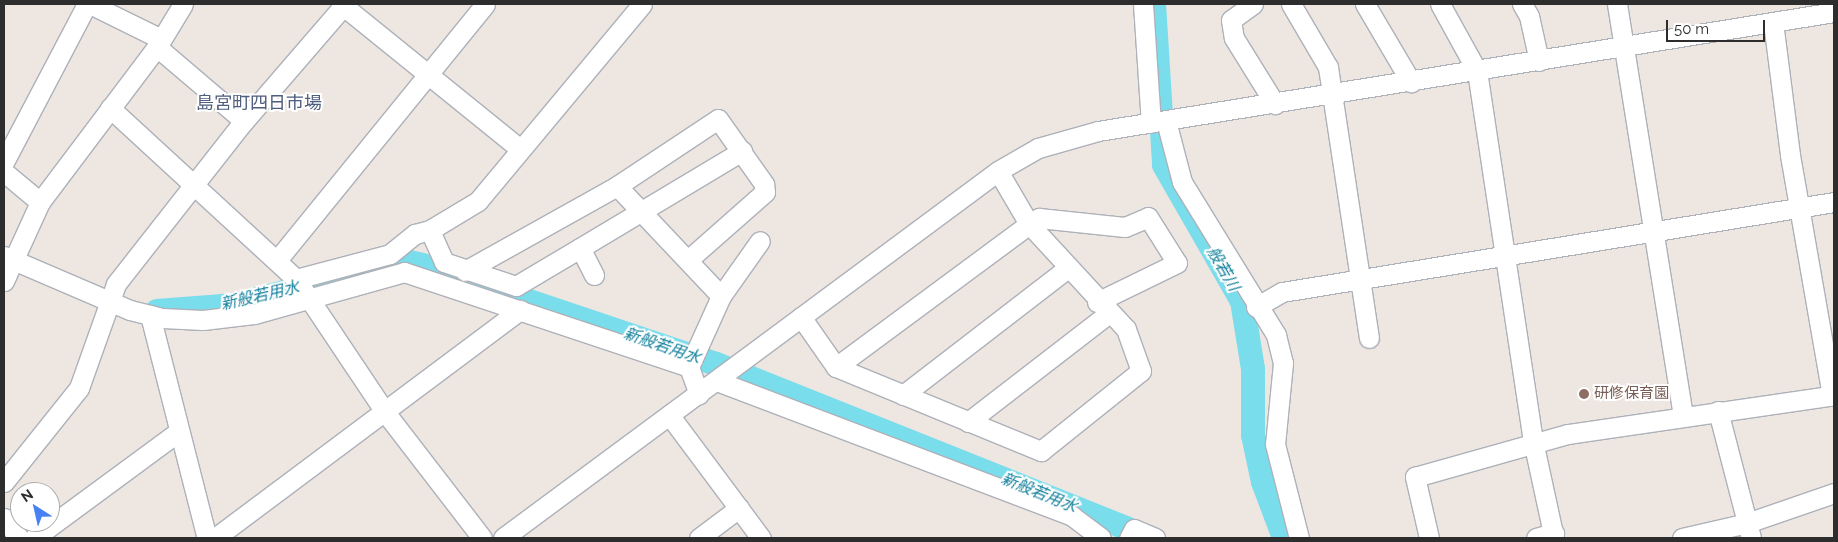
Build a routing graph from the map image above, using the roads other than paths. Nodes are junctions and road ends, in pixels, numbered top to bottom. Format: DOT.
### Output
graph roads {
  1 [pos="89,4"];
  2 [pos="183,4"];
  3 [pos="343,4"];
  4 [pos="485,4"];
  5 [pos="642,4"];
  6 [pos="1143,4"];
  7 [pos="1253,4"];
  8 [pos="1291,4"];
  9 [pos="1365,4"];
  10 [pos="1440,4"];
  11 [pos="1522,4"];
  12 [pos="1617,4"];
  13 [pos="1834,12"];
  14 [pos="1773,22"];
  15 [pos="159,43"];
  16 [pos="1624,46"];
  17 [pos="1539,60"];
  18 [pos="1477,70"];
  19 [pos="426,73"];
  20 [pos="1411,82"];
  21 [pos="1333,96"];
  22 [pos="1275,104"];
  23 [pos="110,108"];
  24 [pos="244,121"];
  25 [pos="1158,122"];
  26 [pos="520,149"];
  27 [pos="742,151"];
  28 [pos="4,162"];
  29 [pos="998,170"];
  30 [pos="4,172"];
  31 [pos="194,184"];
  32 [pos="617,186"];
  33 [pos="40,202"];
  34 [pos="1834,202"];
  35 [pos="1802,209"];
  36 [pos="642,211"];
  37 [pos="1028,224"];
  38 [pos="430,230"];
  39 [pos="1654,232"];
  40 [pos="760,241"];
  41 [pos="580,248"];
  42 [pos="1505,254"];
  43 [pos="7,258"];
  44 [pos="278,259"];
  45 [pos="688,260"];
  46 [pos="1068,268"];
  47 [pos="465,271"];
  48 [pos="594,276"];
  49 [pos="1360,279"];
  50 [pos="4,281"];
  51 [pos="300,288"];
  52 [pos="721,296"];
  53 [pos="107,300"];
  54 [pos="1103,307"];
  55 [pos="1256,308"];
  56 [pos="520,310"];
  57 [pos="150,315"];
  58 [pos="801,317"];
  59 [pos="1369,338"];
  60 [pos="689,367"];
  61 [pos="836,367"];
  62 [pos="726,375"];
  63 [pos="699,394"];
  64 [pos="903,395"];
  65 [pos="1833,395"];
  66 [pos="1718,411"];
  67 [pos="385,412"];
  68 [pos="670,416"];
  69 [pos="1683,417"];
  70 [pos="968,422"];
  71 [pos="178,432"];
  72 [pos="1533,441"];
  73 [pos="4,482"];
  74 [pos="1834,493"];
  75 [pos="739,508"];
  76 [pos="1072,516"];
  77 [pos="4,518"];
  78 [pos="1749,530"];
  79 [pos="1548,537"];
  80 [pos="19,538"];
  81 [pos="34,538"];
  82 [pos="207,538"];
  83 [pos="215,538"];
  84 [pos="482,538"];
  85 [pos="503,538"];
  86 [pos="699,538"];
  87 [pos="761,538"];
  88 [pos="1070,538"];
  89 [pos="1101,538"];
  90 [pos="1129,538"];
  91 [pos="1154,538"];
  92 [pos="1299,538"];
  93 [pos="1429,538"];
  94 [pos="1682,538"];
  1 -- 15 [label="street"];
  1 -- 28 [label="street"];
  2 -- 15 [label="street"];
  3 -- 19 [label="street"];
  3 -- 24 [label="street"];
  4 -- 19 [label="street"];
  5 -- 26 [label="street"];
  6 -- 25 [label="street"];
  7 -- 22 [label="street"];
  8 -- 21 [label="street"];
  9 -- 20 [label="street"];
  10 -- 18 [label="street"];
  11 -- 17 [label="street"];
  12 -- 16 [label="street"];
  13 -- 14 [label="street"];
  14 -- 16 [label="street"];
  14 -- 35 [label="street"];
  15 -- 23 [label="street"];
  15 -- 24 [label="street"];
  16 -- 17 [label="street"];
  16 -- 39 [label="street"];
  17 -- 18 [label="street"];
  18 -- 20 [label="street"];
  18 -- 42 [label="street"];
  19 -- 26 [label="street"];
  19 -- 44 [label="street"];
  20 -- 21 [label="street"];
  21 -- 22 [label="street"];
  21 -- 49 [label="street"];
  22 -- 25 [label="street"];
  23 -- 31 [label="street"];
  23 -- 33 [label="street"];
  24 -- 31 [label="street"];
  25 -- 29 [label="street"];
  25 -- 55 [label="street"];
  26 -- 38 [label="street"];
  27 -- 32 [label="street"];
  27 -- 36 [label="street"];
  27 -- 45 [label="street"];
  29 -- 37 [label="street"];
  29 -- 58 [label="street"];
  30 -- 33 [label="street"];
  31 -- 44 [label="street"];
  31 -- 53 [label="street"];
  32 -- 36 [label="street"];
  32 -- 47 [label="street"];
  33 -- 43 [label="street"];
  34 -- 35 [label="street"];
  35 -- 39 [label="street"];
  35 -- 65 [label="street"];
  36 -- 41 [label="street"];
  36 -- 45 [label="street"];
  37 -- 46 [label="street"];
  37 -- 54 [label="street"];
  37 -- 61 [label="street"];
  38 -- 47 [label="street"];
  38 -- 51 [label="street"];
  39 -- 42 [label="street"];
  39 -- 69 [label="street"];
  40 -- 52 [label="street"];
  41 -- 47 [label="street"];
  41 -- 48 [label="street"];
  42 -- 49 [label="street"];
  42 -- 72 [label="street"];
  43 -- 50 [label="street"];
  43 -- 53 [label="street"];
  44 -- 51 [label="street"];
  45 -- 52 [label="street"];
  46 -- 54 [label="street"];
  46 -- 64 [label="street"];
  49 -- 55 [label="street"];
  49 -- 59 [label="street"];
  51 -- 56 [label="street"];
  51 -- 57 [label="street"];
  51 -- 67 [label="street"];
  52 -- 60 [label="street"];
  53 -- 57 [label="street"];
  53 -- 73 [label="street"];
  54 -- 70 [label="street"];
  54 -- 70 [label="street"];
  55 -- 92 [label="street"];
  56 -- 60 [label="street"];
  56 -- 67 [label="street"];
  57 -- 71 [label="street"];
  58 -- 61 [label="street"];
  58 -- 62 [label="street"];
  60 -- 63 [label="street"];
  61 -- 64 [label="street"];
  62 -- 63 [label="street"];
  62 -- 76 [label="street"];
  63 -- 68 [label="street"];
  64 -- 70 [label="street"];
  65 -- 66 [label="street"];
  66 -- 69 [label="street"];
  66 -- 78 [label="street"];
  67 -- 83 [label="street"];
  67 -- 84 [label="street"];
  68 -- 75 [label="street"];
  68 -- 85 [label="street"];
  69 -- 72 [label="street"];
  71 -- 81 [label="street"];
  71 -- 82 [label="street"];
  72 -- 79 [label="street"];
  72 -- 93 [label="street"];
  74 -- 78 [label="street"];
  75 -- 86 [label="street"];
  75 -- 87 [label="street"];
  76 -- 88 [label="street"];
  76 -- 89 [label="street"];
  77 -- 80 [label="street"];
  78 -- 94 [label="street"];
  90 -- 91 [label="street"];
}
